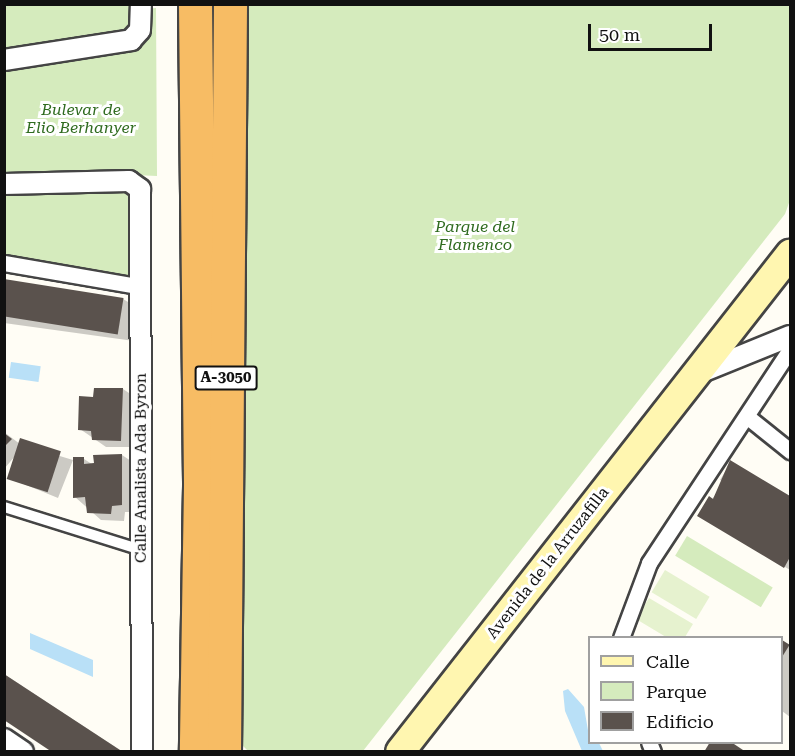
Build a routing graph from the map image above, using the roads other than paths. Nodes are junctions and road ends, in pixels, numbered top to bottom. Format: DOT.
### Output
graph roads {
  1 [pos="141,4"];
  2 [pos="195,4"];
  3 [pos="230,4"];
  4 [pos="4,60"];
  5 [pos="4,183"];
  6 [pos="790,254"];
  7 [pos="4,263"];
  8 [pos="132,285"];
  9 [pos="790,336"];
  10 [pos="790,349"];
  11 [pos="697,374"];
  12 [pos="749,418"];
  13 [pos="790,451"];
  14 [pos="4,507"];
  15 [pos="141,550"];
  16 [pos="622,636"];
  17 [pos="196,699"];
  18 [pos="4,739"];
  19 [pos="23,752"];
  20 [pos="142,752"];
  21 [pos="184,752"];
  22 [pos="196,752"];
  23 [pos="224,752"];
  24 [pos="400,752"];
  1 -- 4 [label="street"];
  2 -- 17 [label="highway, A-3050"];
  3 -- 23 [label="highway, A-3050"];
  5 -- 15 [label="street, Calle Analista Ada Byron"];
  6 -- 11 [label="main road, Avenida de la Arruzafilla"];
  7 -- 8 [label="street"];
  9 -- 11 [label="street, Avenida de la Arruzafilla"];
  10 -- 12 [label="street"];
  11 -- 24 [label="main road, Avenida de la Arruzafilla"];
  12 -- 13 [label="street"];
  12 -- 16 [label="street"];
  14 -- 15 [label="lane"];
  15 -- 20 [label="street, Calle Analista Ada Byron"];
  17 -- 21 [label="main road"];
  17 -- 22 [label="highway, A-3050"];
  18 -- 19 [label="street"];
}
